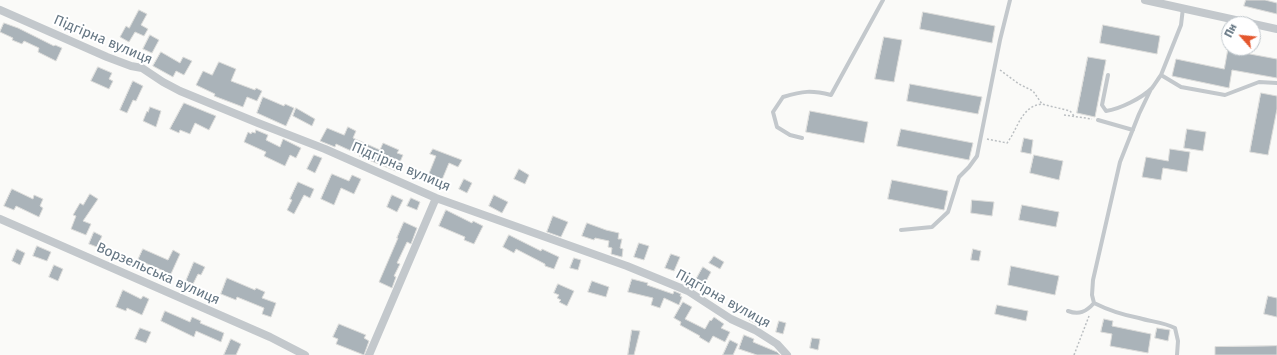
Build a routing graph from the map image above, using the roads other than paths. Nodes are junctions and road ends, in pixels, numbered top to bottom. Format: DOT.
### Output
graph roads {
  1 [pos="883,0"];
  2 [pos="1010,0"];
  3 [pos="1145,0"];
  4 [pos="1184,4"];
  5 [pos="0,10"];
  6 [pos="1277,29"];
  7 [pos="1161,74"];
  8 [pos="1108,75"];
  9 [pos="1277,83"];
  10 [pos="1151,88"];
  11 [pos="1098,120"];
  12 [pos="1133,130"];
  13 [pos="802,138"];
  14 [pos="436,198"];
  15 [pos="0,219"];
  16 [pos="901,230"];
  17 [pos="1094,303"];
  18 [pos="1068,311"];
  19 [pos="305,355"];
  20 [pos="369,355"];
  21 [pos="787,355"];
  22 [pos="1177,355"];
  1 -- 13 [label="lane"];
  2 -- 16 [label="lane"];
  3 -- 4 [label="street"];
  4 -- 6 [label="street"];
  4 -- 7 [label="lane"];
  5 -- 14 [label="street, Підгірна вулиця"];
  7 -- 9 [label="lane"];
  7 -- 10 [label="lane"];
  8 -- 10 [label="lane"];
  10 -- 12 [label="lane"];
  11 -- 12 [label="lane"];
  12 -- 17 [label="lane"];
  14 -- 20 [label="street"];
  14 -- 21 [label="street, Підгірна вулиця"];
  15 -- 19 [label="street, Ворзельська вулиця"];
  17 -- 18 [label="lane"];
  17 -- 22 [label="lane"];
}
